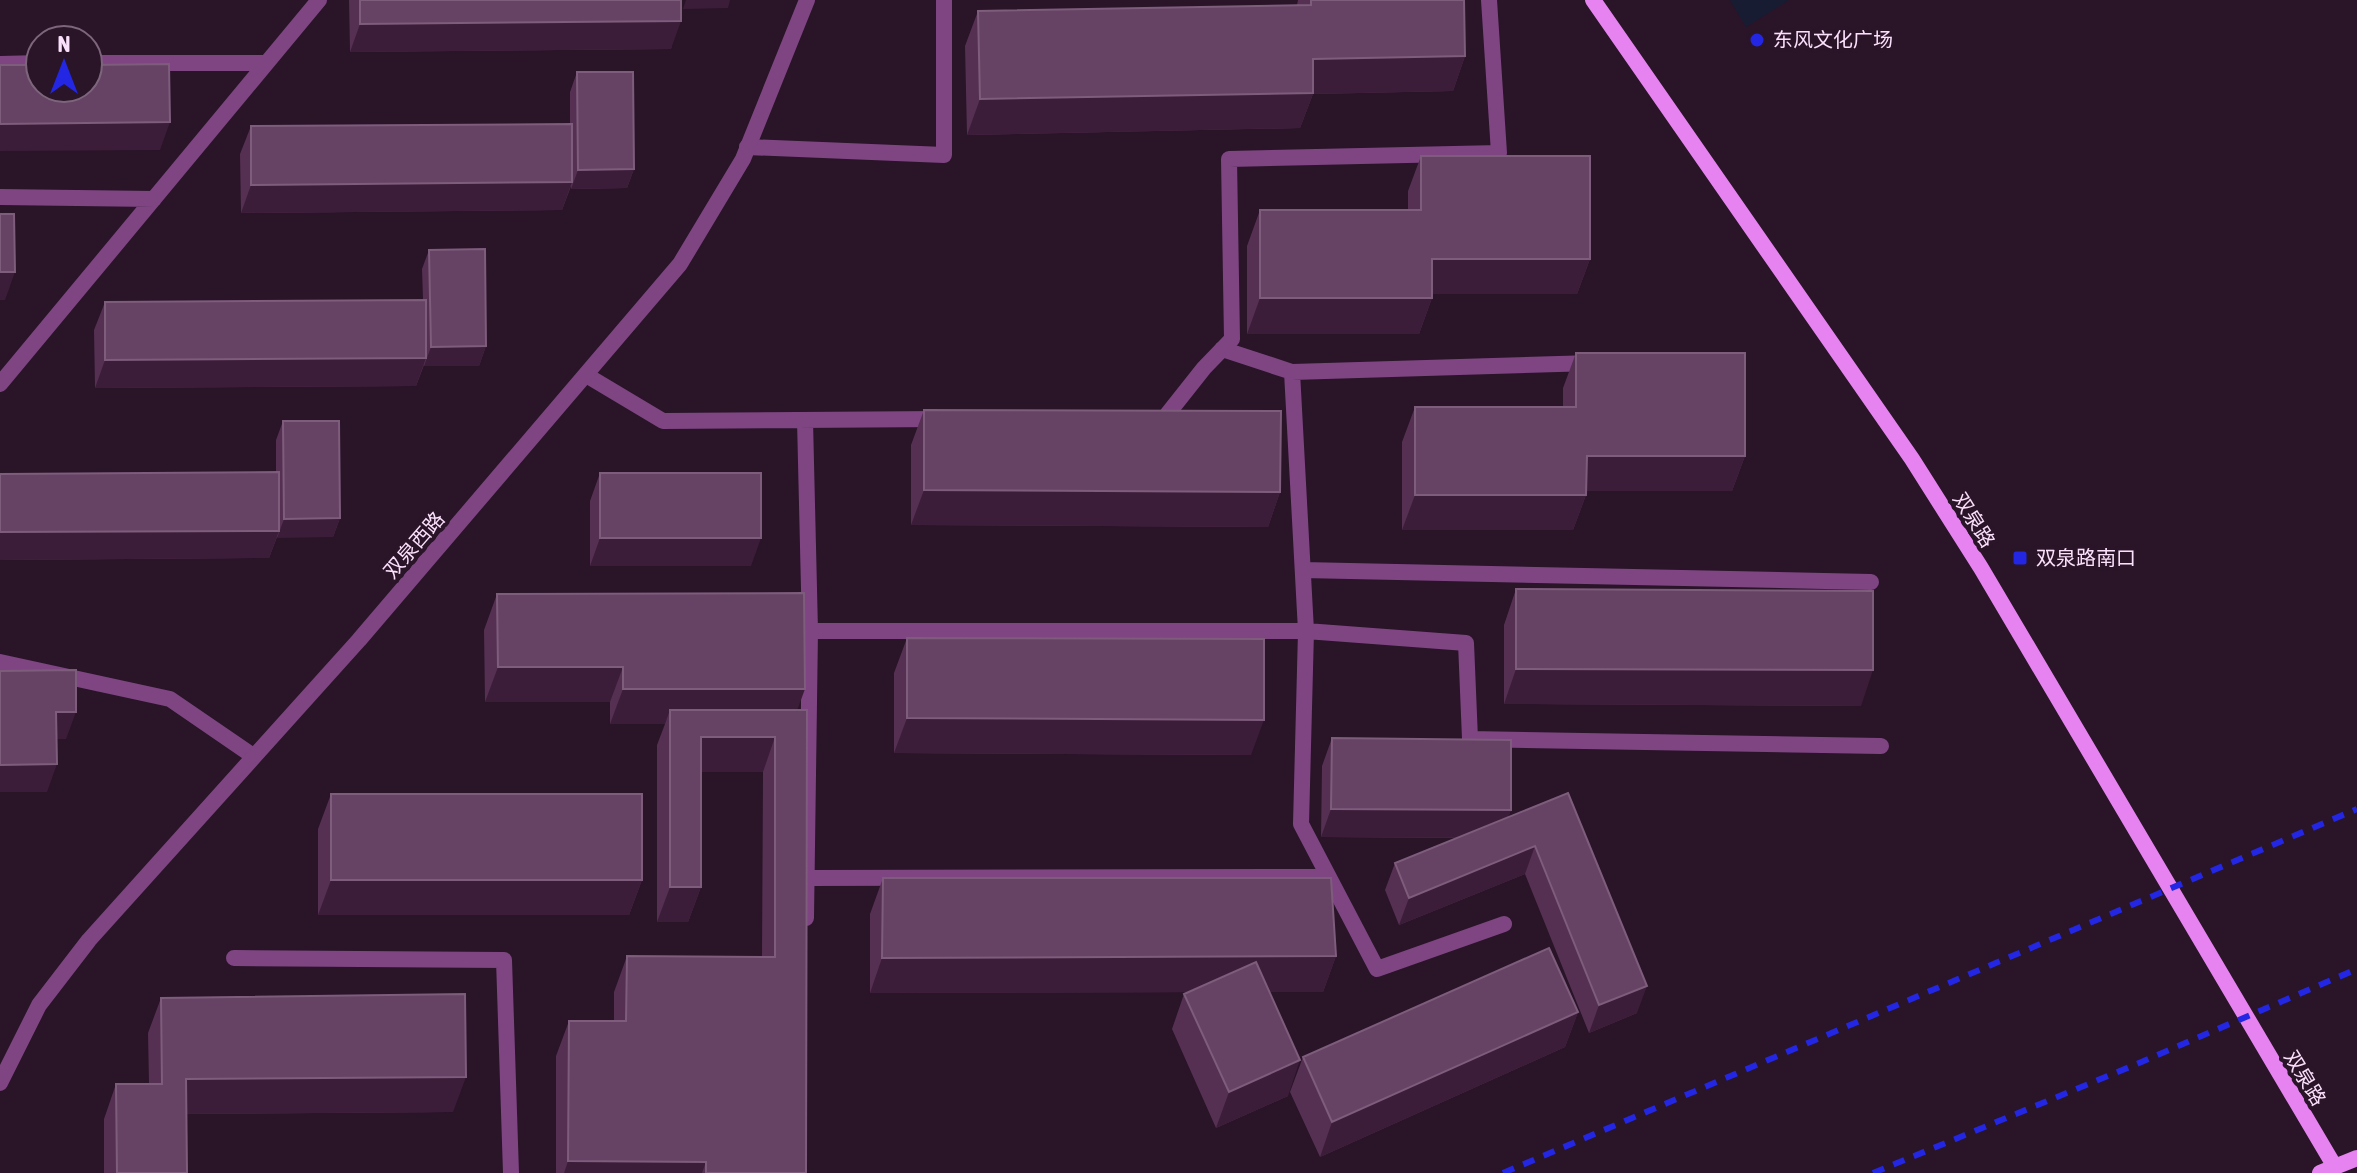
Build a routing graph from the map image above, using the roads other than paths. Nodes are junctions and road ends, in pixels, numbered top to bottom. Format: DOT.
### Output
graph roads {
  1 [pos="319,0"];
  2 [pos="807,0"];
  3 [pos="944,0"];
  4 [pos="1489,0"];
  5 [pos="1593,0"];
  6 [pos="24,63"];
  7 [pos="104,63"];
  8 [pos="266,63"];
  9 [pos="0,64"];
  10 [pos="747,147"];
  11 [pos="0,197"];
  12 [pos="154,199"];
  13 [pos="1222,349"];
  14 [pos="1608,363"];
  15 [pos="1292,372"];
  16 [pos="586,375"];
  17 [pos="1,381"];
  18 [pos="951,419"];
  19 [pos="805,420"];
  20 [pos="1131,421"];
  21 [pos="1303,570"];
  22 [pos="1871,582"];
  23 [pos="810,631"];
  24 [pos="1306,631"];
  25 [pos="0,662"];
  26 [pos="1881,746"];
  27 [pos="253,756"];
  28 [pos="1328,877"];
  29 [pos="807,878"];
  30 [pos="1504,924"];
  31 [pos="806,940"];
  32 [pos="234,958"];
  33 [pos="0,1083"];
  34 [pos="2357,1158"];
  35 [pos="2327,1170"];
  36 [pos="511,1173"];
  1 -- 8 [label="street"];
  2 -- 10 [label="street, 双泉西路"];
  3 -- 10 [label="street"];
  4 -- 13 [label="street"];
  5 -- 35 [label="main road, 双泉路"];
  6 -- 9 [label="street"];
  7 -- 8 [label="street"];
  8 -- 12 [label="street"];
  10 -- 16 [label="street, 双泉西路"];
  11 -- 12 [label="street"];
  12 -- 17 [label="street"];
  13 -- 15 [label="street"];
  13 -- 20 [label="street"];
  14 -- 15 [label="street"];
  15 -- 21 [label="street"];
  16 -- 19 [label="street"];
  16 -- 27 [label="street, 双泉西路"];
  18 -- 19 [label="street"];
  19 -- 23 [label="street"];
  21 -- 22 [label="street"];
  21 -- 24 [label="street"];
  23 -- 24 [label="street"];
  23 -- 29 [label="street"];
  24 -- 26 [label="street"];
  24 -- 28 [label="street"];
  25 -- 27 [label="street"];
  27 -- 33 [label="street, 双泉西路"];
  28 -- 29 [label="street"];
  28 -- 30 [label="street"];
  29 -- 31 [label="street"];
  32 -- 36 [label="street"];
  34 -- 35 [label="main road"];
}
